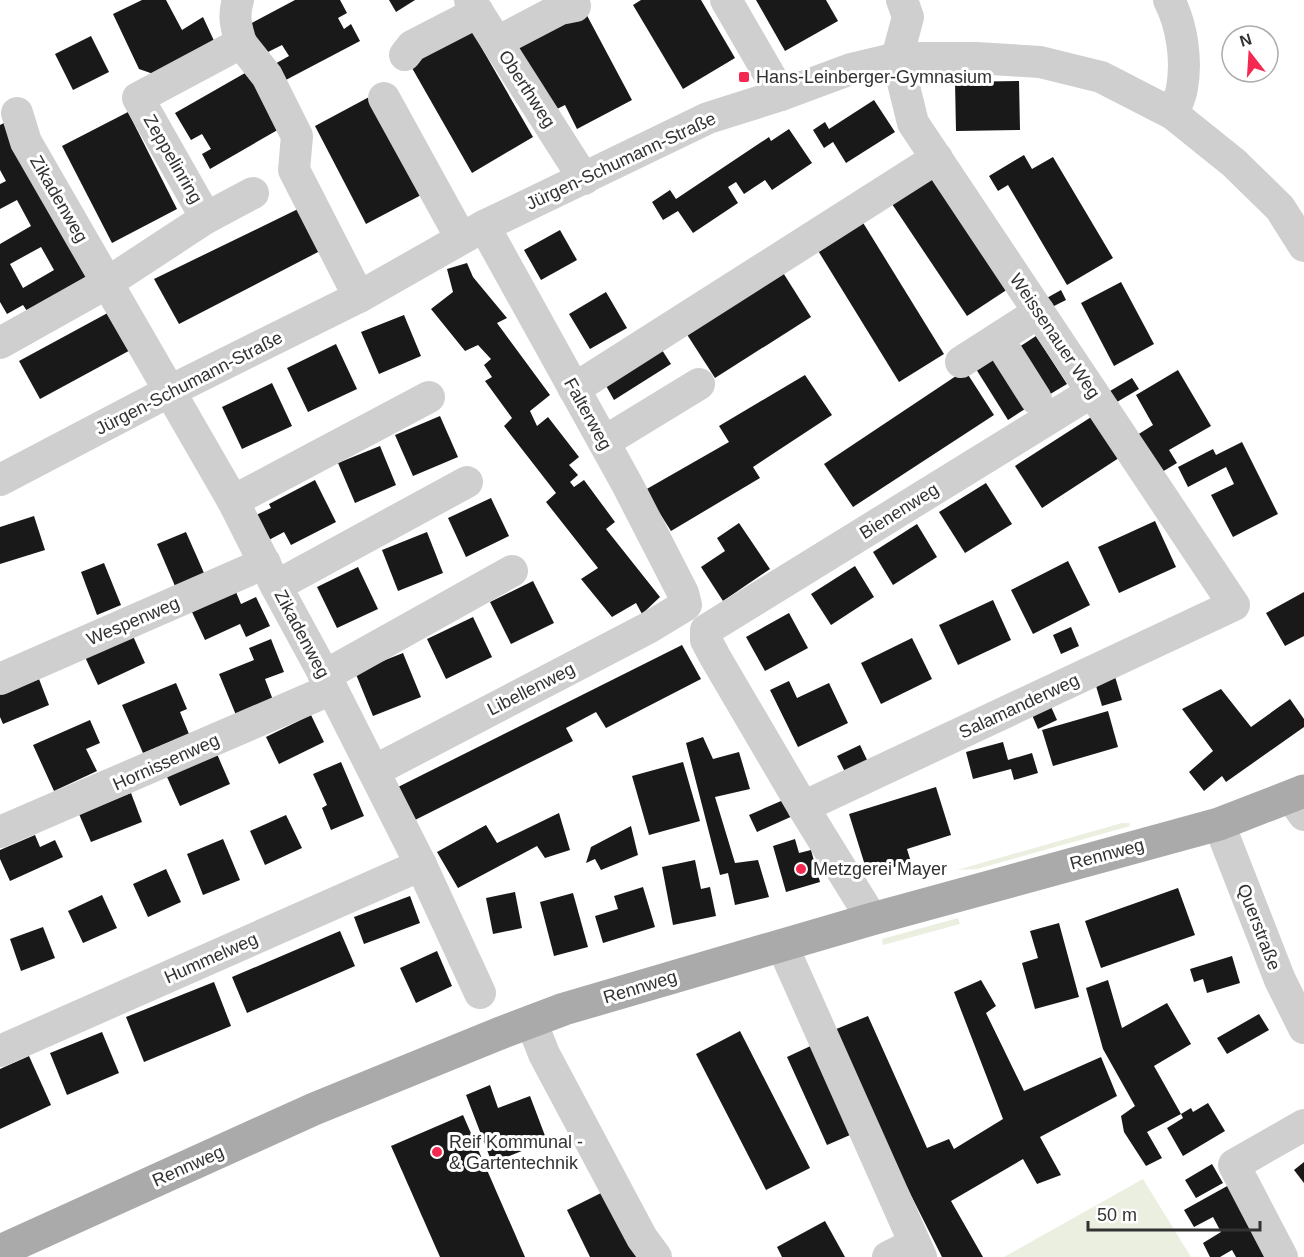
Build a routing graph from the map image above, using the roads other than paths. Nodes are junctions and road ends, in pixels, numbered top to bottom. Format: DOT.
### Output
graph roads {
  1 [pos="238,0"];
  2 [pos="726,0"];
  3 [pos="902,0"];
  4 [pos="1169,0"];
  5 [pos="474,6"];
  6 [pos="575,6"];
  7 [pos="497,42"];
  8 [pos="241,43"];
  9 [pos="405,55"];
  10 [pos="897,58"];
  11 [pos="781,95"];
  12 [pos="384,98"];
  13 [pos="17,113"];
  14 [pos="1173,114"];
  15 [pos="936,158"];
  16 [pos="584,179"];
  17 [pos="253,193"];
  18 [pos="206,218"];
  19 [pos="472,232"];
  20 [pos="1304,246"];
  21 [pos="107,283"];
  22 [pos="359,297"];
  23 [pos="1039,312"];
  24 [pos="998,339"];
  25 [pos="0,343"];
  26 [pos="961,362"];
  27 [pos="699,384"];
  28 [pos="574,389"];
  29 [pos="168,392"];
  30 [pos="1092,392"];
  31 [pos="429,397"];
  32 [pos="1036,399"];
  33 [pos="604,442"];
  34 [pos="0,480"];
  35 [pos="468,482"];
  36 [pos="233,501"];
  37 [pos="512,571"];
  38 [pos="271,575"];
  39 [pos="686,605"];
  40 [pos="1234,605"];
  41 [pos="0,679"];
  42 [pos="328,683"];
  43 [pos="374,771"];
  44 [pos="1300,801"];
  45 [pos="803,807"];
  46 [pos="1219,824"];
  47 [pos="0,832"];
  48 [pos="421,865"];
  49 [pos="872,919"];
  50 [pos="782,945"];
  51 [pos="480,993"];
  52 [pos="531,1022"];
  53 [pos="1304,1028"];
  54 [pos="0,1051"];
  55 [pos="1304,1125"];
  56 [pos="0,1251"];
  57 [pos="907,1253"];
  58 [pos="656,1257"];
  59 [pos="1282,1257"];
  1 -- 8 [label="street"];
  2 -- 11 [label="street"];
  3 -- 10 [label="street"];
  4 -- 14 [label="street"];
  5 -- 7 [label="street, Oberthweg"];
  5 -- 9 [label="street"];
  6 -- 7 [label="street"];
  7 -- 16 [label="street, Oberthweg"];
  8 -- 18 [label="street, Zeppelinring"];
  8 -- 22 [label="street"];
  10 -- 11 [label="street, Jürgen-Schumann-Straße"];
  10 -- 14 [label="street, Jürgen-Schumann-Straße"];
  10 -- 15 [label="street, Weissenauer Weg"];
  11 -- 16 [label="street, Jürgen-Schumann-Straße"];
  12 -- 19 [label="street, Falterweg"];
  13 -- 21 [label="street, Zikadenweg"];
  14 -- 20 [label="street, Jürgen-Schumann-Straße"];
  15 -- 23 [label="street, Weissenauer Weg"];
  15 -- 28 [label="street"];
  16 -- 19 [label="street, Jürgen-Schumann-Straße"];
  17 -- 18 [label="street"];
  18 -- 21 [label="street, Zeppelinring"];
  19 -- 22 [label="street, Jürgen-Schumann-Straße"];
  19 -- 28 [label="street, Falterweg"];
  21 -- 25 [label="street"];
  21 -- 29 [label="street, Zikadenweg"];
  22 -- 29 [label="street, Jürgen-Schumann-Straße"];
  23 -- 24 [label="street"];
  23 -- 30 [label="street, Weissenauer Weg"];
  24 -- 26 [label="street"];
  24 -- 32 [label="street"];
  27 -- 33 [label="street"];
  28 -- 33 [label="street, Falterweg"];
  29 -- 34 [label="street, Jürgen-Schumann-Straße"];
  29 -- 36 [label="street, Zikadenweg"];
  30 -- 40 [label="street, Weissenauer Weg"];
  30 -- 45 [label="street, Bienenweg"];
  31 -- 36 [label="street"];
  33 -- 39 [label="street, Falterweg"];
  35 -- 38 [label="street, Wespenweg"];
  36 -- 38 [label="street, Zikadenweg"];
  37 -- 42 [label="street, Hornissenweg"];
  38 -- 41 [label="street, Wespenweg"];
  38 -- 42 [label="street, Zikadenweg"];
  39 -- 43 [label="street, Libellenweg"];
  40 -- 45 [label="street, Salamanderweg"];
  42 -- 43 [label="street, Zikadenweg"];
  42 -- 47 [label="street, Hornissenweg"];
  43 -- 48 [label="street, Zikadenweg"];
  44 -- 46 [label="main road, Rennweg"];
  45 -- 49 [label="street"];
  46 -- 49 [label="main road, Rennweg"];
  46 -- 53 [label="street, Querstraße"];
  48 -- 51 [label="street, Zikadenweg"];
  48 -- 54 [label="street, Hummelweg"];
  49 -- 50 [label="main road, Rennweg"];
  50 -- 52 [label="main road, Rennweg"];
  50 -- 57 [label="street"];
  52 -- 56 [label="main road, Rennweg"];
  52 -- 58 [label="street"];
  55 -- 59 [label="street"];
}
